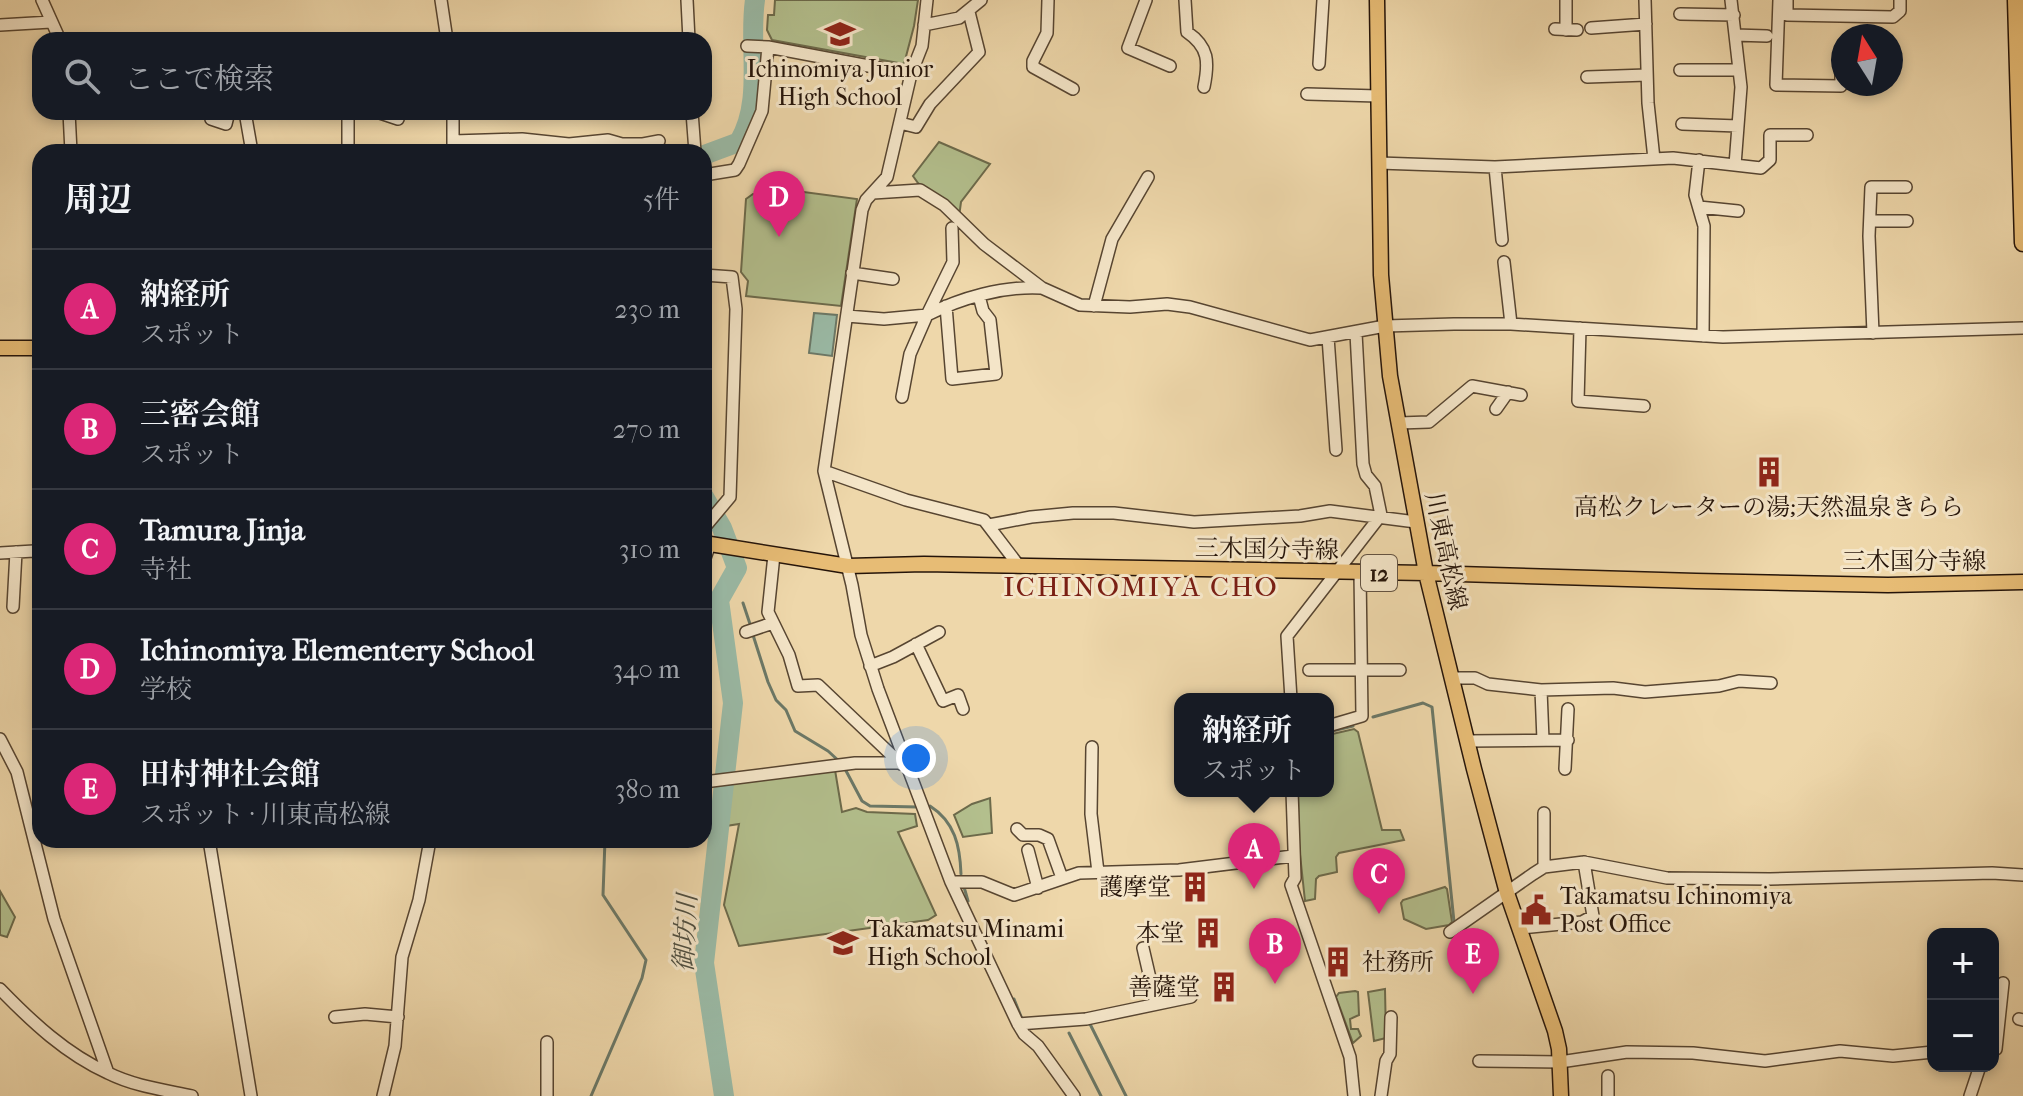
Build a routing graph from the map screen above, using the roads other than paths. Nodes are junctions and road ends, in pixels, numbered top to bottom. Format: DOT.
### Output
graph roads {
  1 [pos="42,0"];
  2 [pos="441,0"];
  3 [pos="687,0"];
  4 [pos="927,0"];
  5 [pos="981,0"];
  6 [pos="1048,0"];
  7 [pos="1146,0"];
  8 [pos="1185,0"];
  9 [pos="1323,0"];
  10 [pos="1377,0"];
  11 [pos="1566,0"];
  12 [pos="1645,0"];
  13 [pos="1731,0"];
  14 [pos="1779,0"];
  15 [pos="1787,0"];
  16 [pos="1900,0"];
  17 [pos="2016,0"];
  18 [pos="969,12"];
  19 [pos="1680,14"];
  20 [pos="1734,15"];
  21 [pos="51,22"];
  22 [pos="1646,24"];
  23 [pos="0,25"];
  24 [pos="924,25"];
  25 [pos="1591,28"];
  26 [pos="1566,29"];
  27 [pos="56,32"];
  28 [pos="446,32"];
  29 [pos="689,32"];
  30 [pos="1735,35"];
  31 [pos="1767,36"];
  32 [pos="747,46"];
  33 [pos="765,47"];
  34 [pos="1319,64"];
  35 [pos="1170,66"];
  36 [pos="1680,70"];
  37 [pos="1739,70"];
  38 [pos="911,74"];
  39 [pos="1647,75"];
  40 [pos="1587,77"];
  41 [pos="1831,86"];
  42 [pos="1204,87"];
  43 [pos="1073,89"];
  44 [pos="1307,94"];
  45 [pos="1378,96"];
  46 [pos="69,120"];
  47 [pos="246,120"];
  48 [pos="348,120"];
  49 [pos="453,120"];
  50 [pos="693,120"];
  51 [pos="900,123"];
  52 [pos="1682,124"];
  53 [pos="1738,126"];
  54 [pos="1807,135"];
  55 [pos="659,141"];
  56 [pos="71,144"];
  57 [pos="251,144"];
  58 [pos="348,144"];
  59 [pos="453,144"];
  60 [pos="473,144"];
  61 [pos="569,144"];
  62 [pos="569,144"];
  63 [pos="622,144"];
  64 [pos="622,144"];
  65 [pos="643,144"];
  66 [pos="643,144"];
  67 [pos="694,144"];
  68 [pos="1654,159"];
  69 [pos="1699,160"];
  70 [pos="1379,163"];
  71 [pos="1735,165"];
  72 [pos="1495,167"];
  73 [pos="712,174"];
  74 [pos="1148,177"];
  75 [pos="1906,187"];
  76 [pos="873,193"];
  77 [pos="1699,207"];
  78 [pos="1738,211"];
  79 [pos="1870,221"];
  80 [pos="1907,221"];
  81 [pos="952,228"];
  82 [pos="1502,240"];
  83 [pos="2023,243"];
  84 [pos="1504,262"];
  85 [pos="852,273"];
  86 [pos="712,276"];
  87 [pos="893,279"];
  88 [pos="1042,288"];
  89 [pos="979,296"];
  90 [pos="946,306"];
  91 [pos="1094,306"];
  92 [pos="927,315"];
  93 [pos="847,316"];
  94 [pos="1511,324"];
  95 [pos="1385,326"];
  96 [pos="1580,328"];
  97 [pos="2023,328"];
  98 [pos="1356,333"];
  99 [pos="1873,333"];
  100 [pos="1703,336"];
  101 [pos="1328,337"];
  102 [pos="0,348"];
  103 [pos="32,348"];
  104 [pos="1508,392"];
  105 [pos="1521,395"];
  106 [pos="902,397"];
  107 [pos="1644,406"];
  108 [pos="1446,408"];
  109 [pos="1496,409"];
  110 [pos="1458,415"];
  111 [pos="1399,423"];
  112 [pos="1336,450"];
  113 [pos="824,471"];
  114 [pos="1381,515"];
  115 [pos="712,519"];
  116 [pos="1416,522"];
  117 [pos="989,525"];
  118 [pos="712,544"];
  119 [pos="16,552"];
  120 [pos="0,553"];
  121 [pos="32,553"];
  122 [pos="774,555"];
  123 [pos="848,566"];
  124 [pos="1019,566"];
  125 [pos="1337,572"];
  126 [pos="1360,573"];
  127 [pos="1426,573"];
  128 [pos="2023,582"];
  129 [pos="13,607"];
  130 [pos="773,623"];
  131 [pos="746,632"];
  132 [pos="939,632"];
  133 [pos="916,644"];
  134 [pos="870,666"];
  135 [pos="1309,670"];
  136 [pos="1362,670"];
  137 [pos="1400,670"];
  138 [pos="1452,678"];
  139 [pos="1771,683"];
  140 [pos="1541,690"];
  141 [pos="1291,693"];
  142 [pos="963,709"];
  143 [pos="1568,709"];
  144 [pos="1334,724"];
  145 [pos="0,739"];
  146 [pos="1543,740"];
  147 [pos="1568,740"];
  148 [pos="1467,741"];
  149 [pos="1092,747"];
  150 [pos="904,763"];
  151 [pos="1565,769"];
  152 [pos="712,781"];
  153 [pos="1292,797"];
  154 [pos="1544,813"];
  155 [pos="1017,829"];
  156 [pos="32,832"];
  157 [pos="36,848"];
  158 [pos="210,848"];
  159 [pos="429,848"];
  160 [pos="1028,850"];
  161 [pos="1293,856"];
  162 [pos="1584,862"];
  163 [pos="1544,867"];
  164 [pos="1098,872"];
  165 [pos="2023,875"];
  166 [pos="1062,878"];
  167 [pos="951,882"];
  168 [pos="1038,888"];
  169 [pos="1507,893"];
  170 [pos="1520,928"];
  171 [pos="1450,932"];
  172 [pos="1143,948"];
  173 [pos="2003,983"];
  174 [pos="0,989"];
  175 [pos="1191,997"];
  176 [pos="1156,1004"];
  177 [pos="335,1017"];
  178 [pos="398,1017"];
  179 [pos="1391,1017"];
  180 [pos="1999,1021"];
  181 [pos="1018,1024"];
  182 [pos="547,1042"];
  183 [pos="1927,1053"];
  184 [pos="1479,1061"];
  185 [pos="1560,1062"];
  186 [pos="1978,1072"];
  187 [pos="108,1073"];
  188 [pos="1608,1076"];
  189 [pos="192,1096"];
  190 [pos="251,1096"];
  191 [pos="383,1096"];
  192 [pos="547,1096"];
  193 [pos="1074,1096"];
  194 [pos="1354,1096"];
  195 [pos="1381,1096"];
  196 [pos="1561,1096"];
  197 [pos="1608,1096"];
  198 [pos="1970,1096"];
  1 -- 21 [label="street"];
  2 -- 28 [label="street"];
  3 -- 29 [label="street"];
  4 -- 24 [label="street"];
  5 -- 18 [label="street"];
  6 -- 43 [label="street"];
  7 -- 35 [label="street"];
  8 -- 42 [label="street"];
  9 -- 34 [label="street"];
  10 -- 45 [label="main road, 川東高松線"];
  11 -- 26 [label="street"];
  12 -- 22 [label="street"];
  13 -- 20 [label="street"];
  14 -- 41 [label="street"];
  15 -- 16 [label="street"];
  17 -- 83 [label="highway"];
  18 -- 24 [label="street"];
  18 -- 51 [label="street"];
  19 -- 20 [label="street"];
  20 -- 30 [label="street"];
  21 -- 23 [label="street"];
  21 -- 27 [label="street"];
  22 -- 25 [label="street"];
  22 -- 39 [label="street"];
  24 -- 38 [label="street"];
  30 -- 31 [label="street"];
  30 -- 37 [label="street"];
  32 -- 33 [label="street"];
  33 -- 38 [label="street"];
  33 -- 73 [label="street"];
  36 -- 37 [label="street"];
  37 -- 53 [label="street"];
  38 -- 51 [label="street"];
  39 -- 40 [label="street"];
  39 -- 68 [label="street"];
  44 -- 45 [label="street"];
  45 -- 70 [label="main road, 川東高松線"];
  46 -- 56 [label="street"];
  47 -- 57 [label="street"];
  48 -- 58 [label="street"];
  49 -- 59 [label="street"];
  50 -- 67 [label="street"];
  51 -- 76 [label="street"];
  52 -- 53 [label="street"];
  53 -- 71 [label="street"];
  54 -- 71 [label="street"];
  55 -- 66 [label="street"];
  60 -- 61 [label="street"];
  62 -- 63 [label="street"];
  64 -- 65 [label="street"];
  68 -- 69 [label="street"];
  68 -- 72 [label="street"];
  69 -- 71 [label="street"];
  69 -- 77 [label="street"];
  70 -- 72 [label="street"];
  70 -- 95 [label="main road, 川東高松線"];
  72 -- 82 [label="street"];
  74 -- 91 [label="street"];
  75 -- 79 [label="street"];
  76 -- 85 [label="street"];
  76 -- 88 [label="street"];
  77 -- 78 [label="street"];
  77 -- 100 [label="street"];
  79 -- 80 [label="street"];
  79 -- 99 [label="street"];
  81 -- 92 [label="street"];
  84 -- 94 [label="street"];
  85 -- 87 [label="street"];
  85 -- 93 [label="street"];
  86 -- 115 [label="street"];
  88 -- 89 [label="street"];
  88 -- 91 [label="street"];
  89 -- 90 [label="street"];
  89 -- 90 [label="street"];
  90 -- 92 [label="street"];
  91 -- 101 [label="street"];
  92 -- 93 [label="street"];
  92 -- 106 [label="street"];
  93 -- 113 [label="street"];
  94 -- 95 [label="street"];
  94 -- 96 [label="street"];
  95 -- 98 [label="street"];
  95 -- 111 [label="main road, 川東高松線"];
  96 -- 100 [label="street"];
  96 -- 107 [label="street"];
  97 -- 99 [label="street"];
  98 -- 101 [label="street"];
  98 -- 114 [label="street"];
  99 -- 100 [label="street"];
  101 -- 112 [label="street"];
  102 -- 103 [label="main road"];
  104 -- 105 [label="street"];
  104 -- 108 [label="street"];
  104 -- 109 [label="street"];
  108 -- 110 [label="street"];
  108 -- 111 [label="street"];
  111 -- 116 [label="main road, 川東高松線"];
  113 -- 117 [label="street"];
  113 -- 123 [label="street"];
  114 -- 116 [label="street"];
  114 -- 117 [label="street"];
  114 -- 125 [label="street"];
  116 -- 127 [label="main road, 川東高松線"];
  117 -- 124 [label="street"];
  118 -- 122 [label="main road, 三木国分寺線 / 12"];
  119 -- 120 [label="street"];
  119 -- 121 [label="street"];
  119 -- 129 [label="street"];
  122 -- 123 [label="main road, 三木国分寺線 / 12"];
  122 -- 130 [label="street"];
  123 -- 124 [label="main road, 三木国分寺線 / 12"];
  123 -- 134 [label="street"];
  124 -- 125 [label="main road, 三木国分寺線 / 12"];
  125 -- 126 [label="main road, 三木国分寺線 / 12"];
  125 -- 141 [label="street"];
  126 -- 127 [label="main road, 三木国分寺線 / 12"];
  126 -- 136 [label="street"];
  127 -- 128 [label="main road, 三木国分寺線 / 12"];
  127 -- 138 [label="main road, 川東高松線"];
  130 -- 131 [label="street"];
  130 -- 150 [label="street"];
  132 -- 133 [label="street"];
  133 -- 134 [label="street"];
  133 -- 142 [label="street"];
  134 -- 150 [label="street"];
  135 -- 136 [label="street"];
  136 -- 137 [label="street"];
  136 -- 144 [label="street"];
  138 -- 140 [label="street"];
  138 -- 148 [label="main road, 川東高松線"];
  139 -- 140 [label="street"];
  140 -- 146 [label="street"];
  143 -- 147 [label="street"];
  145 -- 156 [label="street"];
  146 -- 147 [label="street"];
  146 -- 148 [label="street"];
  147 -- 151 [label="street"];
  148 -- 169 [label="main road, 川東高松線"];
  149 -- 164 [label="street"];
  150 -- 152 [label="street"];
  150 -- 167 [label="street"];
  153 -- 161 [label="street"];
  154 -- 163 [label="street"];
  155 -- 166 [label="street"];
  157 -- 187 [label="street"];
  158 -- 190 [label="street"];
  159 -- 178 [label="street"];
  160 -- 168 [label="street"];
  161 -- 164 [label="street"];
  161 -- 194 [label="street"];
  162 -- 163 [label="street"];
  162 -- 165 [label="street"];
  162 -- 170 [label="street"];
  163 -- 169 [label="street"];
  164 -- 166 [label="street"];
  166 -- 168 [label="street"];
  167 -- 168 [label="street"];
  167 -- 181 [label="street"];
  169 -- 170 [label="main road, 川東高松線"];
  169 -- 171 [label="street"];
  170 -- 185 [label="main road, 川東高松線"];
  172 -- 176 [label="street"];
  173 -- 180 [label="street"];
  174 -- 187 [label="street"];
  175 -- 176 [label="street"];
  176 -- 181 [label="street"];
  177 -- 178 [label="street"];
  178 -- 191 [label="street"];
  179 -- 195 [label="street"];
  181 -- 193 [label="street"];
  182 -- 192 [label="street"];
  183 -- 185 [label="street"];
  184 -- 185 [label="street"];
  185 -- 196 [label="main road, 川東高松線"];
  186 -- 198 [label="street"];
  187 -- 189 [label="street"];
  188 -- 197 [label="street"];
}
